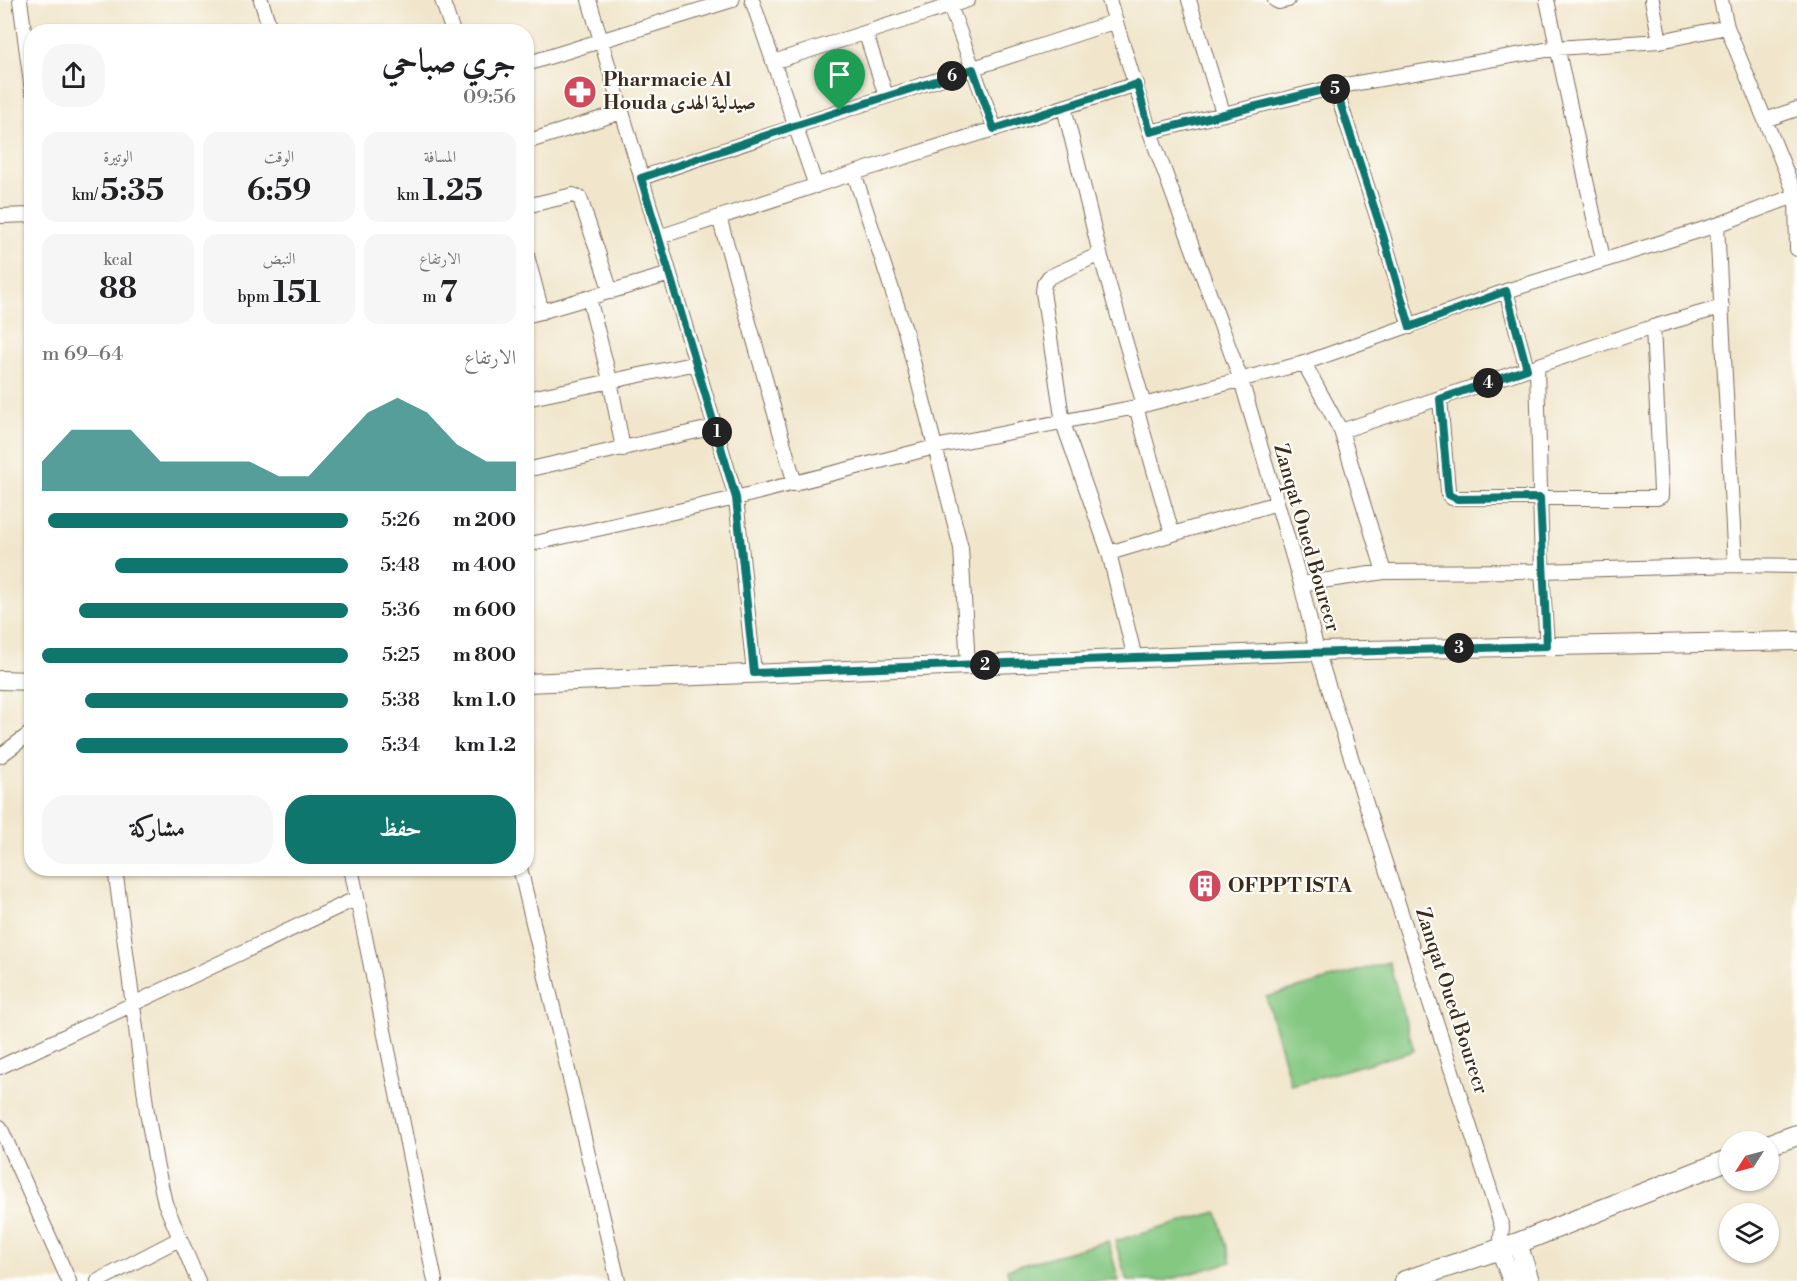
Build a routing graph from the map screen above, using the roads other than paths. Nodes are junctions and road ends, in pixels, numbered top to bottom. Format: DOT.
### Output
graph roads {
  1 [pos="20,0"];
  2 [pos="261,0"];
  3 [pos="442,0"];
  4 [pos="589,0"];
  5 [pos="732,0"];
  6 [pos="752,0"];
  7 [pos="968,0"];
  8 [pos="1109,0"];
  9 [pos="1189,0"];
  10 [pos="1275,0"];
  11 [pos="1288,0"];
  12 [pos="1547,0"];
  13 [pos="1652,0"];
  14 [pos="1721,0"];
  15 [pos="949,3"];
  16 [pos="1116,21"];
  17 [pos="268,24"];
  18 [pos="450,24"];
  19 [pos="1727,27"];
  20 [pos="24,30"];
  21 [pos="866,34"];
  22 [pos="602,40"];
  23 [pos="1660,41"];
  24 [pos="1557,48"];
  25 [pos="534,61"];
  26 [pos="773,62"];
  27 [pos="973,69"];
  28 [pos="1137,84"];
  29 [pos="1335,87"];
  30 [pos="886,96"];
  31 [pos="1064,107"];
  32 [pos="1797,109"];
  33 [pos="622,112"];
  34 [pos="1223,113"];
  35 [pos="1765,120"];
  36 [pos="794,126"];
  37 [pos="994,129"];
  38 [pos="1150,132"];
  39 [pos="534,140"];
  40 [pos="854,173"];
  41 [pos="641,178"];
  42 [pos="816,186"];
  43 [pos="1796,195"];
  44 [pos="534,204"];
  45 [pos="24,215"];
  46 [pos="0,216"];
  47 [pos="719,217"];
  48 [pos="1717,225"];
  49 [pos="659,237"];
  50 [pos="1797,249"];
  51 [pos="1100,254"];
  52 [pos="1603,259"];
  53 [pos="670,274"];
  54 [pos="534,282"];
  55 [pos="1506,291"];
  56 [pos="611,292"];
  57 [pos="589,298"];
  58 [pos="1722,307"];
  59 [pos="542,312"];
  60 [pos="534,314"];
  61 [pos="1410,327"];
  62 [pos="1653,327"];
  63 [pos="697,363"];
  64 [pos="1304,363"];
  65 [pos="1532,368"];
  66 [pos="610,380"];
  67 [pos="1241,380"];
  68 [pos="534,397"];
  69 [pos="1440,399"];
  70 [pos="1140,406"];
  71 [pos="1063,423"];
  72 [pos="716,427"];
  73 [pos="1341,431"];
  74 [pos="935,447"];
  75 [pos="623,449"];
  76 [pos="534,468"];
  77 [pos="795,484"];
  78 [pos="736,498"];
  79 [pos="1540,498"];
  80 [pos="1277,503"];
  81 [pos="1172,533"];
  82 [pos="534,542"];
  83 [pos="1109,553"];
  84 [pos="1735,565"];
  85 [pos="1797,566"];
  86 [pos="1542,571"];
  87 [pos="1384,572"];
  88 [pos="1301,584"];
  89 [pos="1797,641"];
  90 [pos="1547,646"];
  91 [pos="1317,651"];
  92 [pos="1135,658"];
  93 [pos="968,666"];
  94 [pos="754,673"];
  95 [pos="24,674"];
  96 [pos="2,680"];
  97 [pos="24,681"];
  98 [pos="534,683"];
  99 [pos="24,738"];
  100 [pos="0,756"];
  101 [pos="115,876"];
  102 [pos="353,876"];
  103 [pos="522,876"];
  104 [pos="357,898"];
  105 [pos="132,1005"];
  106 [pos="0,1066"];
  107 [pos="0,1127"];
  108 [pos="1797,1135"];
  109 [pos="1779,1141"];
  110 [pos="1719,1163"];
  111 [pos="179,1239"];
  112 [pos="1509,1246"];
  113 [pos="69,1281"];
  114 [pos="98,1281"];
  115 [pos="198,1281"];
  116 [pos="435,1281"];
  117 [pos="618,1281"];
  118 [pos="1405,1281"];
  119 [pos="1512,1281"];
  120 [pos="1530,1281"];
  1 -- 20 [label="street"];
  2 -- 17 [label="street"];
  3 -- 18 [label="street"];
  4 -- 22 [label="street"];
  5 -- 22 [label="street"];
  6 -- 26 [label="street"];
  7 -- 15 [label="street"];
  8 -- 16 [label="street, Zanqat Oued Bourecr"];
  9 -- 34 [label="street"];
  10 -- 11 [label="street"];
  12 -- 24 [label="street"];
  13 -- 23 [label="street"];
  14 -- 19 [label="street"];
  15 -- 21 [label="street"];
  15 -- 27 [label="street"];
  16 -- 27 [label="street"];
  16 -- 28 [label="street, Zanqat Oued Bourecr"];
  19 -- 23 [label="street"];
  19 -- 35 [label="street"];
  21 -- 26 [label="street"];
  21 -- 30 [label="street"];
  22 -- 25 [label="street"];
  22 -- 33 [label="street"];
  23 -- 24 [label="street"];
  24 -- 29 [label="street"];
  24 -- 52 [label="street"];
  26 -- 36 [label="street"];
  27 -- 30 [label="street"];
  27 -- 37 [label="street"];
  28 -- 31 [label="street"];
  28 -- 38 [label="street, Zanqat Oued Bourecr"];
  29 -- 34 [label="street"];
  29 -- 61 [label="street"];
  30 -- 36 [label="street"];
  31 -- 37 [label="street"];
  31 -- 51 [label="street"];
  32 -- 35 [label="street"];
  33 -- 39 [label="street"];
  33 -- 41 [label="street"];
  34 -- 38 [label="street"];
  35 -- 43 [label="street"];
  36 -- 41 [label="street"];
  36 -- 42 [label="street"];
  37 -- 40 [label="street"];
  38 -- 67 [label="street, Zanqat Oued Bourecr"];
  40 -- 42 [label="street"];
  40 -- 74 [label="street"];
  41 -- 49 [label="street"];
  42 -- 47 [label="street"];
  43 -- 48 [label="street"];
  43 -- 50 [label="street"];
  44 -- 56 [label="street"];
  45 -- 46 [label="street"];
  47 -- 49 [label="street"];
  47 -- 77 [label="street"];
  48 -- 52 [label="street"];
  48 -- 58 [label="street"];
  49 -- 53 [label="street"];
  51 -- 70 [label="street"];
  51 -- 71 [label="street"];
  52 -- 55 [label="street"];
  53 -- 56 [label="street"];
  53 -- 63 [label="street"];
  54 -- 59 [label="street"];
  55 -- 61 [label="street"];
  55 -- 65 [label="street"];
  56 -- 57 [label="street"];
  57 -- 59 [label="street"];
  57 -- 66 [label="street"];
  58 -- 62 [label="street"];
  58 -- 84 [label="street"];
  59 -- 60 [label="street"];
  61 -- 64 [label="street"];
  62 -- 65 [label="street"];
  62 -- 79 [label="street"];
  63 -- 66 [label="street"];
  63 -- 72 [label="street"];
  64 -- 67 [label="street"];
  64 -- 73 [label="street"];
  65 -- 69 [label="street"];
  65 -- 79 [label="street"];
  66 -- 68 [label="street"];
  66 -- 75 [label="street"];
  67 -- 70 [label="street"];
  67 -- 80 [label="street, Zanqat Oued Bourecr"];
  69 -- 73 [label="street"];
  69 -- 79 [label="street"];
  70 -- 71 [label="street"];
  70 -- 81 [label="street"];
  71 -- 74 [label="street"];
  71 -- 83 [label="street"];
  72 -- 75 [label="street"];
  72 -- 78 [label="street"];
  73 -- 87 [label="street"];
  74 -- 77 [label="street"];
  74 -- 93 [label="street"];
  75 -- 76 [label="street"];
  77 -- 78 [label="street"];
  78 -- 82 [label="street"];
  78 -- 94 [label="street"];
  79 -- 86 [label="street"];
  80 -- 81 [label="street"];
  80 -- 88 [label="street, Zanqat Oued Bourecr"];
  81 -- 83 [label="street"];
  83 -- 92 [label="street"];
  84 -- 85 [label="street"];
  84 -- 86 [label="street"];
  86 -- 87 [label="street"];
  86 -- 90 [label="street"];
  87 -- 88 [label="street"];
  88 -- 91 [label="street, Zanqat Oued Bourecr"];
  89 -- 90 [label="street"];
  90 -- 91 [label="street"];
  91 -- 92 [label="street"];
  91 -- 112 [label="street, Zanqat Oued Bourecr"];
  92 -- 93 [label="street"];
  93 -- 94 [label="street"];
  94 -- 98 [label="street"];
  95 -- 96 [label="street"];
  96 -- 97 [label="street"];
  99 -- 100 [label="street"];
  101 -- 105 [label="street"];
  102 -- 104 [label="street"];
  103 -- 117 [label="street"];
  104 -- 105 [label="street"];
  104 -- 116 [label="street"];
  105 -- 106 [label="street"];
  105 -- 111 [label="street"];
  107 -- 113 [label="street"];
  108 -- 109 [label="main road"];
  110 -- 112 [label="main road"];
  111 -- 114 [label="street"];
  111 -- 115 [label="street"];
  112 -- 118 [label="main road"];
  112 -- 119 [label="street"];
  112 -- 120 [label="street"];
}
